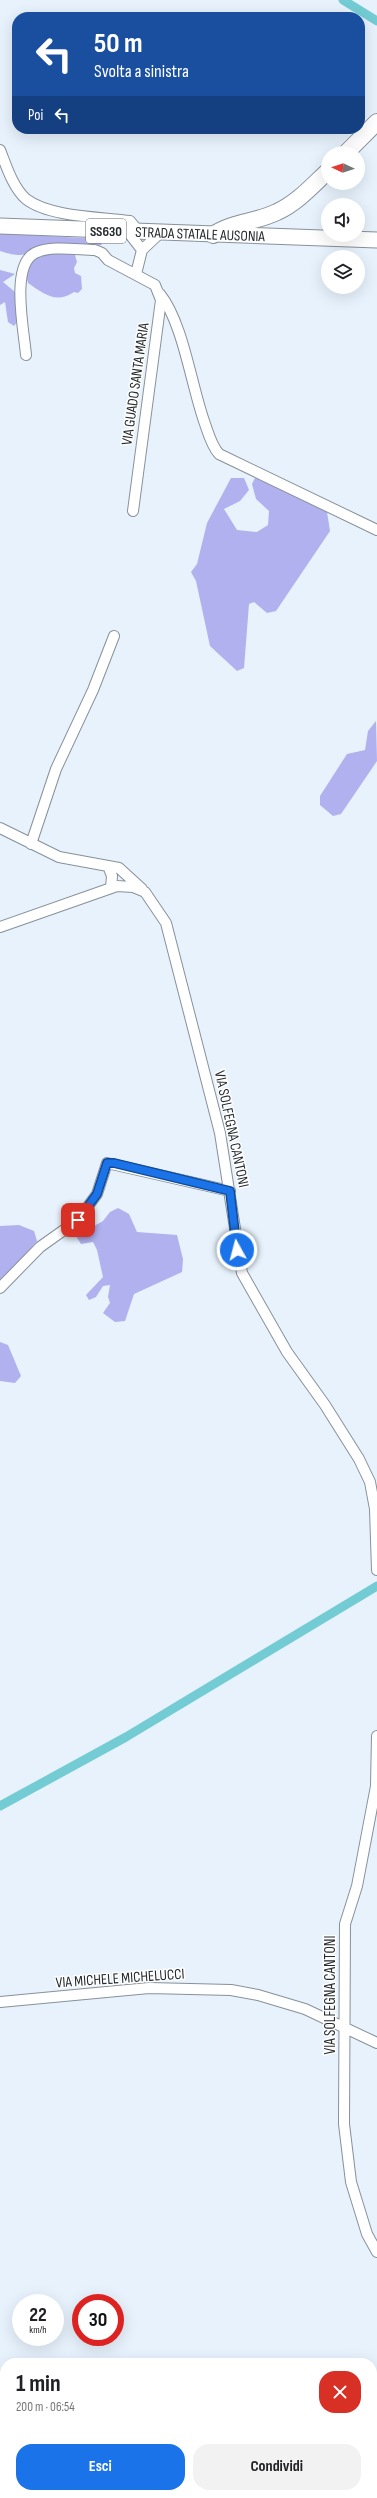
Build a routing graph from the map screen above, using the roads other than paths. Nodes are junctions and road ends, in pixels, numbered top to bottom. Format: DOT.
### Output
graph roads {
  1 [pos="377,122"];
  2 [pos="353,146"];
  3 [pos="0,150"];
  4 [pos="321,178"];
  5 [pos="0,226"];
  6 [pos="134,232"];
  7 [pos="160,233"];
  8 [pos="213,235"];
  9 [pos="377,240"];
  10 [pos="142,250"];
  11 [pos="136,274"];
  12 [pos="160,294"];
  13 [pos="26,355"];
  14 [pos="133,511"];
  15 [pos="377,530"];
  16 [pos="114,636"];
  17 [pos="0,828"];
  18 [pos="31,844"];
  19 [pos="108,866"];
  20 [pos="111,888"];
  21 [pos="144,892"];
  22 [pos="0,927"];
  23 [pos="230,1191"];
  24 [pos="0,1288"];
  25 [pos="376,1565"];
  26 [pos="377,1736"];
  27 [pos="0,2002"];
  28 [pos="345,2027"];
  29 [pos="377,2043"];
  30 [pos="377,2252"];
  1 -- 2 [label="highway"];
  3 -- 6 [label="street"];
  4 -- 8 [label="highway"];
  5 -- 6 [label="main road, STRADA STATALE AUSONIA / SS630"];
  6 -- 7 [label="main road, STRADA STATALE AUSONIA / SS630"];
  6 -- 10 [label="street"];
  7 -- 8 [label="main road, STRADA STATALE AUSONIA / SS630"];
  7 -- 10 [label="street"];
  8 -- 9 [label="main road, STRADA STATALE AUSONIA / SS630"];
  10 -- 11 [label="street"];
  11 -- 12 [label="street"];
  11 -- 13 [label="street"];
  12 -- 14 [label="street, VIA GUADO SANTA MARIA"];
  12 -- 15 [label="street"];
  16 -- 18 [label="street"];
  17 -- 18 [label="street, VIA SOLFEGNA CANTONI"];
  18 -- 19 [label="street, VIA SOLFEGNA CANTONI"];
  19 -- 20 [label="street"];
  19 -- 21 [label="street, VIA SOLFEGNA CANTONI"];
  20 -- 21 [label="street"];
  20 -- 22 [label="street"];
  21 -- 23 [label="street, VIA SOLFEGNA CANTONI"];
  23 -- 24 [label="street"];
  23 -- 25 [label="street, VIA SOLFEGNA CANTONI"];
  26 -- 28 [label="street, VIA SOLFEGNA CANTONI"];
  27 -- 28 [label="street, VIA MICHELE MICHELUCCI"];
  28 -- 29 [label="street, VIA MICHELE MICHELUCCI"];
  28 -- 30 [label="street, VIA SOLFEGNA CANTONI"];
}
